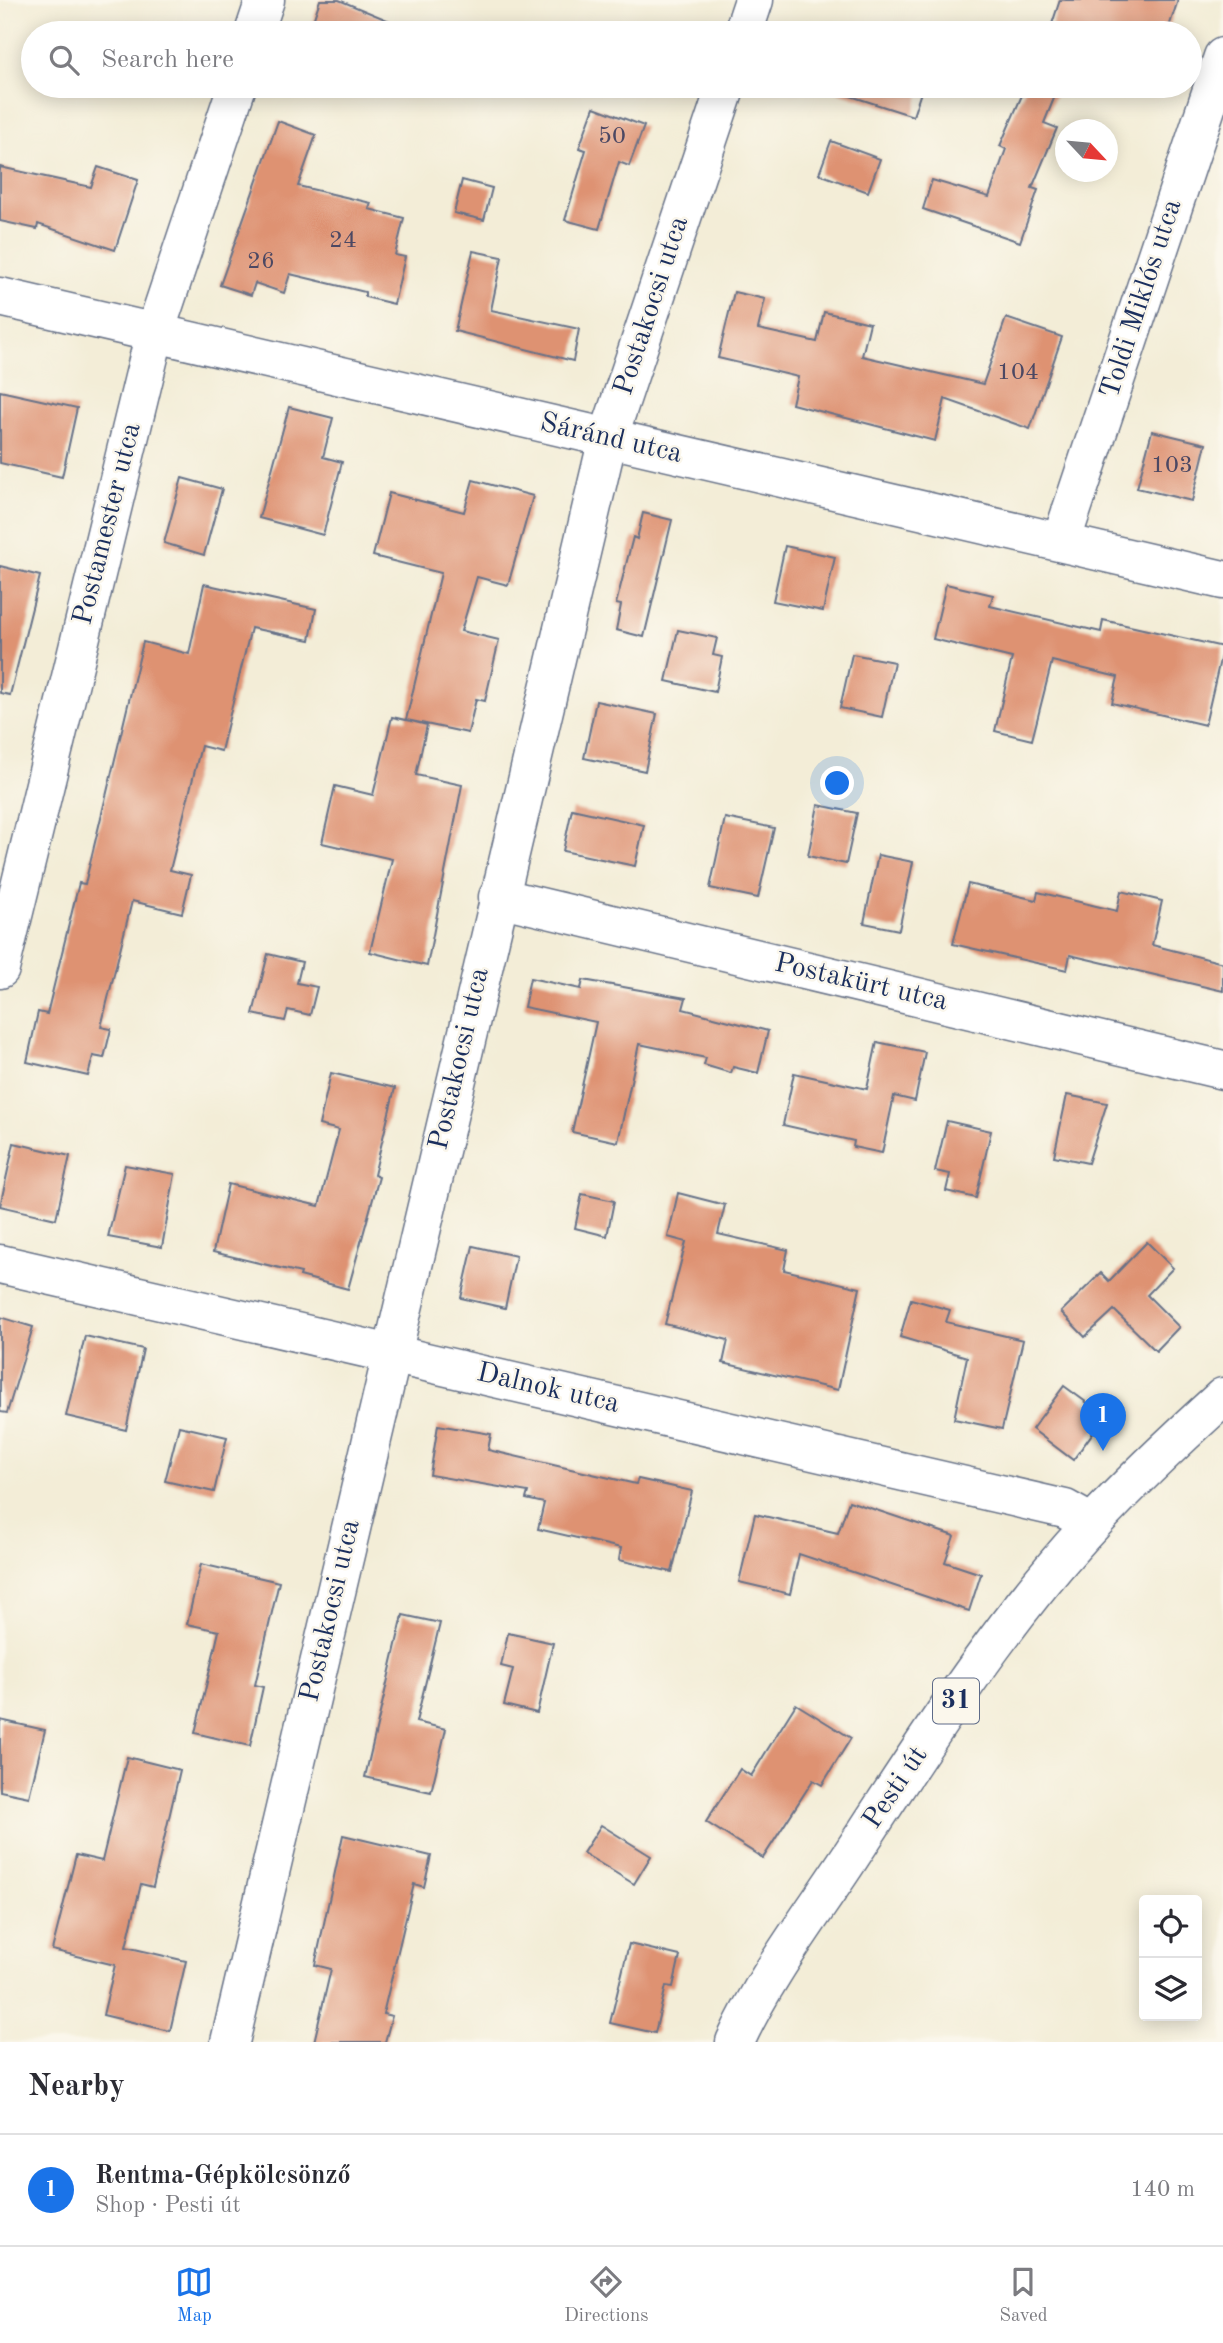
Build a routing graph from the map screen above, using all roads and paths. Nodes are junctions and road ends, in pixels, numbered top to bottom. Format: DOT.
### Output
graph roads {
  1 [pos="265,0"];
  2 [pos="754,0"];
  3 [pos="258,21"];
  4 [pos="747,21"];
  5 [pos="1223,57"];
  6 [pos="233,98"];
  7 [pos="722,98"];
  8 [pos="0,297"];
  9 [pos="155,332"];
  10 [pos="608,438"];
  11 [pos="1061,541"];
  12 [pos="1223,580"];
  13 [pos="498,897"];
  14 [pos="0,969"];
  15 [pos="1223,1070"];
  16 [pos="0,1264"];
  17 [pos="392,1353"];
  18 [pos="1223,1397"];
  19 [pos="1092,1524"];
  20 [pos="230,2042"];
  21 [pos="735,2042"];
  1 -- 3 [label="street"];
  2 -- 4 [label="street"];
  5 -- 11 [label="street, Toldi Miklós utca"];
  6 -- 9 [label="street, Postamester utca"];
  7 -- 10 [label="street, Postakocsi utca"];
  8 -- 9 [label="street, Sáránd utca"];
  9 -- 10 [label="street, Sáránd utca"];
  9 -- 14 [label="street, Postamester utca"];
  10 -- 11 [label="street, Sáránd utca"];
  10 -- 13 [label="street, Postakocsi utca"];
  11 -- 12 [label="street, Sáránd utca"];
  13 -- 15 [label="street, Postakürt utca"];
  13 -- 17 [label="street, Postakocsi utca"];
  16 -- 17 [label="street, Dalnok utca"];
  17 -- 19 [label="street, Dalnok utca"];
  17 -- 20 [label="street, Postakocsi utca"];
  18 -- 19 [label="street, Pesti út / 31"];
  19 -- 21 [label="street, Pesti út / 31"];
}
